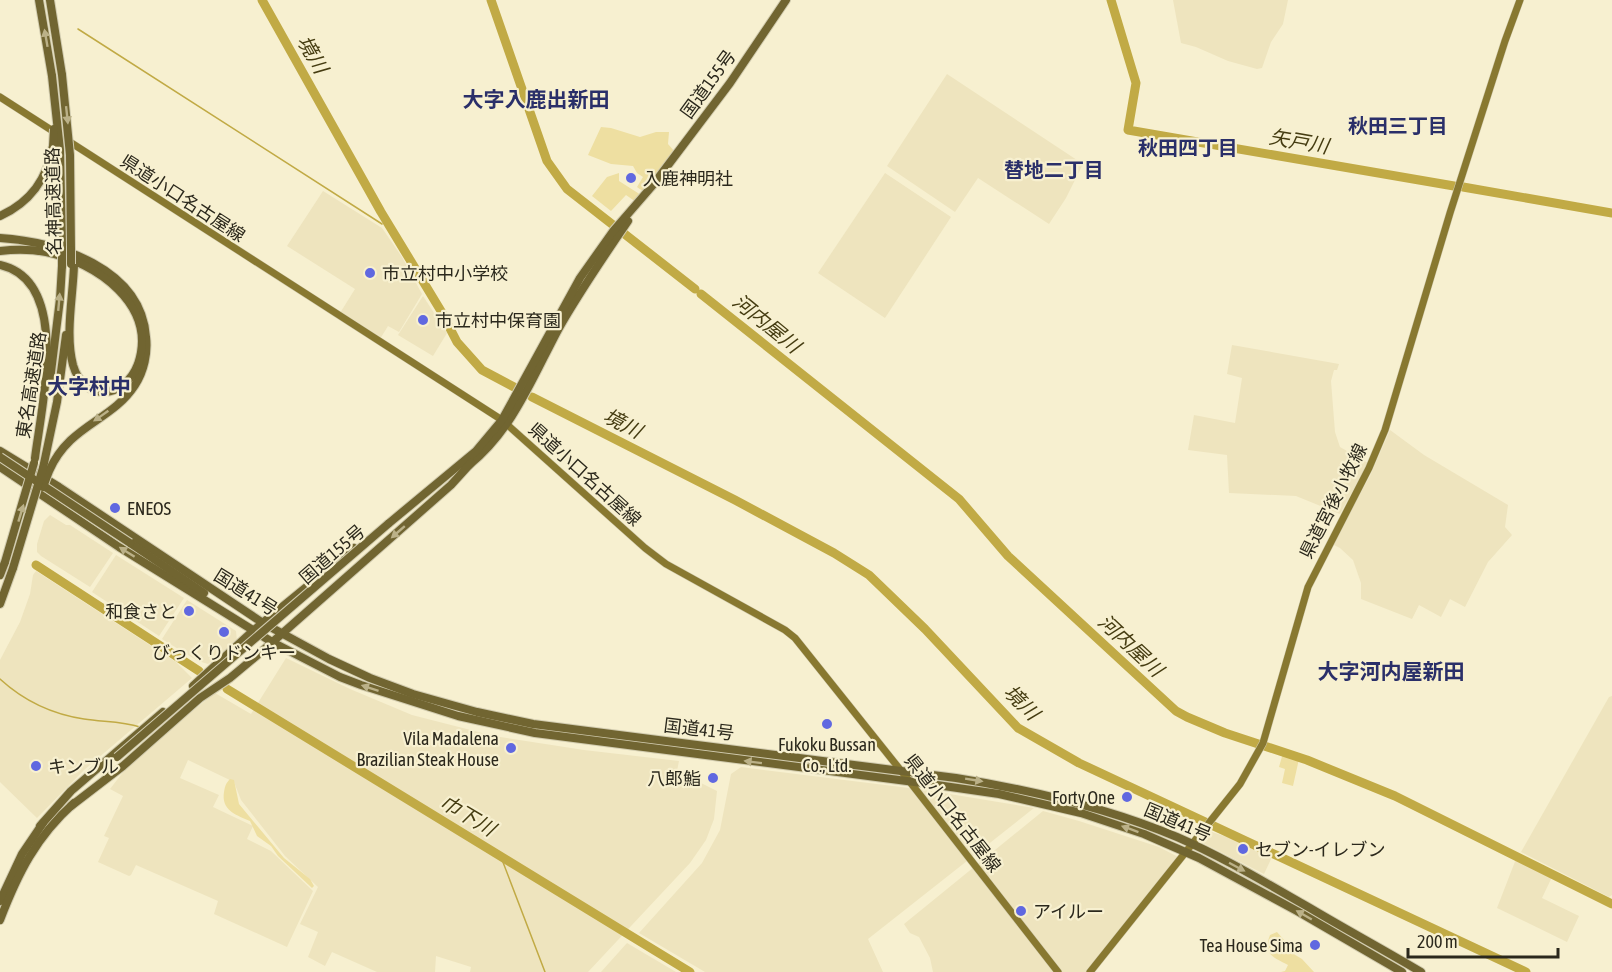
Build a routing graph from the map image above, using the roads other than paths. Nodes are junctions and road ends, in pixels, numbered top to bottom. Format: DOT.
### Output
graph roads {
  1 [pos="39,0"];
  2 [pos="50,0"];
  3 [pos="786,0"];
  4 [pos="1520,0"];
  5 [pos="0,97"];
  6 [pos="57,148"];
  7 [pos="0,216"];
  8 [pos="0,238"];
  9 [pos="69,249"];
  10 [pos="0,251"];
  11 [pos="0,265"];
  12 [pos="69,265"];
  13 [pos="57,402"];
  14 [pos="504,422"];
  15 [pos="0,449"];
  16 [pos="5,457"];
  17 [pos="471,463"];
  18 [pos="40,465"];
  19 [pos="0,467"];
  20 [pos="411,504"];
  21 [pos="389,525"];
  22 [pos="0,575"];
  23 [pos="0,604"];
  24 [pos="263,623"];
  25 [pos="254,630"];
  26 [pos="281,633"];
  27 [pos="272,642"];
  28 [pos="120,758"];
  29 [pos="901,770"];
  30 [pos="910,782"];
  31 [pos="71,806"];
  32 [pos="40,826"];
  33 [pos="1192,844"];
  34 [pos="1186,852"];
  35 [pos="0,901"];
  36 [pos="0,920"];
  37 [pos="1058,972"];
  38 [pos="1090,972"];
  39 [pos="1402,972"];
  40 [pos="1421,972"];
  6 -- 1 [label="highway, one-way, bridge"];
  2 -- 9 [label="highway, 名神高速道路, one-way, bridge"];
  3 -- 14 [label="highway, 国道155号"];
  4 -- 33 [label="main road, 県道宮後小牧線"];
  5 -- 14 [label="main road, 県道小口名古屋線"];
  6 -- 7 [label="highway"];
  6 -- 9 [label="highway, 名神高速道路"];
  8 -- 18 [label="highway, one-way"];
  9 -- 12 [label="highway, 名神高速道路, bridge"];
  9 -- 12 [label="highway, bridge"];
  10 -- 12 [label="highway"];
  11 -- 18 [label="highway"];
  12 -- 13 [label="highway, 名神高速道路"];
  18 -- 12 [label="highway, 東名高速道路, one-way"];
  13 -- 18 [label="highway, 東名高速道路"];
  14 -- 17 [label="highway, 国道155号"];
  14 -- 20 [label="highway, 国道155号"];
  14 -- 29 [label="main road, 県道小口名古屋線"];
  15 -- 16 [label="highway, 国道41号"];
  16 -- 24 [label="highway, 国道41号"];
  16 -- 25 [label="highway, bridge"];
  17 -- 21 [label="highway, 国道155号"];
  17 -- 26 [label="highway, one-way"];
  22 -- 18 [label="highway, 東名高速道路, one-way, bridge"];
  18 -- 23 [label="highway, bridge"];
  25 -- 19 [label="highway, 国道41号, one-way"];
  20 -- 21 [label="highway, 国道155号"];
  20 -- 24 [label="highway"];
  21 -- 28 [label="highway, 国道155号, bridge"];
  24 -- 25 [label="highway"];
  24 -- 26 [label="highway, 国道41号"];
  25 -- 27 [label="highway, 国道41号"];
  25 -- 32 [label="highway"];
  26 -- 27 [label="highway"];
  26 -- 29 [label="highway, 国道41号"];
  30 -- 27 [label="highway, 国道41号, one-way"];
  27 -- 31 [label="highway"];
  28 -- 31 [label="highway, 国道155号"];
  28 -- 32 [label="highway, 国道155号"];
  29 -- 30 [label="main road, 県道小口名古屋線"];
  29 -- 33 [label="highway, 国道41号, one-way"];
  34 -- 30 [label="highway, 国道41号, one-way"];
  30 -- 37 [label="main road, 県道小口名古屋線"];
  31 -- 36 [label="highway, 国道155号"];
  32 -- 35 [label="highway, 国道155号"];
  33 -- 34 [label="main road, 県道宮後小牧線"];
  33 -- 40 [label="highway, 国道41号, one-way"];
  34 -- 38 [label="main road, 県道宮後小牧線"];
  39 -- 34 [label="highway, 国道41号, one-way"];
}
